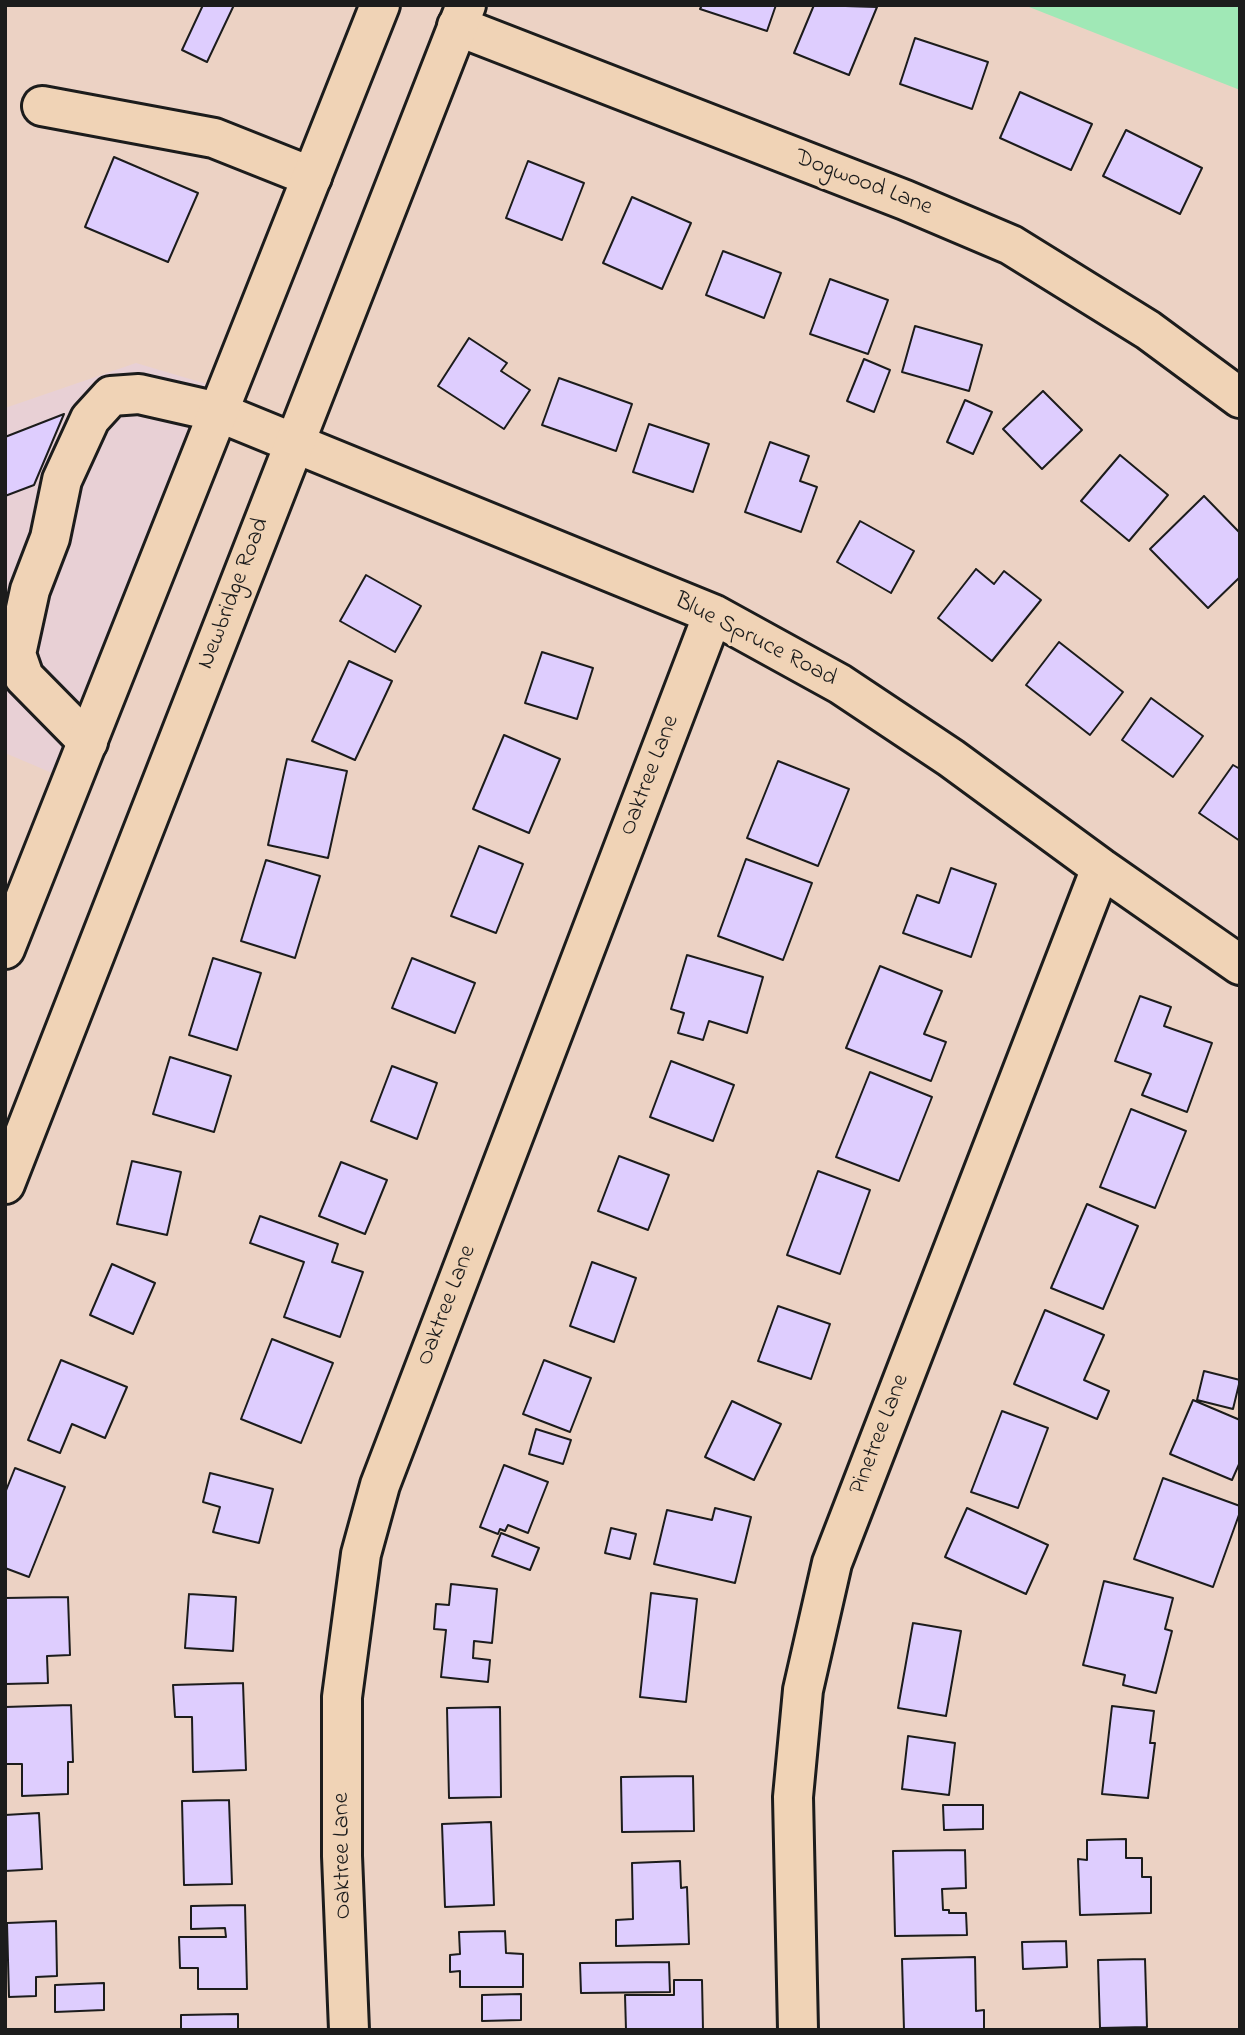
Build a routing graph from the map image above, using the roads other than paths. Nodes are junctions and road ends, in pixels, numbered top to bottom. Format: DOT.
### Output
graph roads {
  1 [pos="380,5"];
  2 [pos="462,16"];
  3 [pos="42,106"];
  4 [pos="312,177"];
  5 [pos="1240,398"];
  6 [pos="218,412"];
  7 [pos="294,443"];
  8 [pos="713,614"];
  9 [pos="88,741"];
  10 [pos="1101,868"];
  11 [pos="5,949"];
  12 [pos="1240,965"];
  13 [pos="5,1184"];
  14 [pos="349,2030"];
  15 [pos="798,2030"];
  1 -- 4 [label="street"];
  2 -- 5 [label="street, Dogwood Lane"];
  2 -- 7 [label="street, Newbridge Road"];
  3 -- 4 [label="street"];
  4 -- 6 [label="street"];
  6 -- 7 [label="street, Blue Spruce Road"];
  6 -- 9 [label="street"];
  6 -- 9 [label="street, Blue Spruce Road"];
  7 -- 8 [label="street, Blue Spruce Road"];
  7 -- 13 [label="street, Newbridge Road"];
  8 -- 10 [label="street, Blue Spruce Road"];
  8 -- 14 [label="street, Oaktree Lane"];
  9 -- 11 [label="street"];
  10 -- 12 [label="street, Blue Spruce Road"];
  10 -- 15 [label="street, Pinetree Lane"];
}
